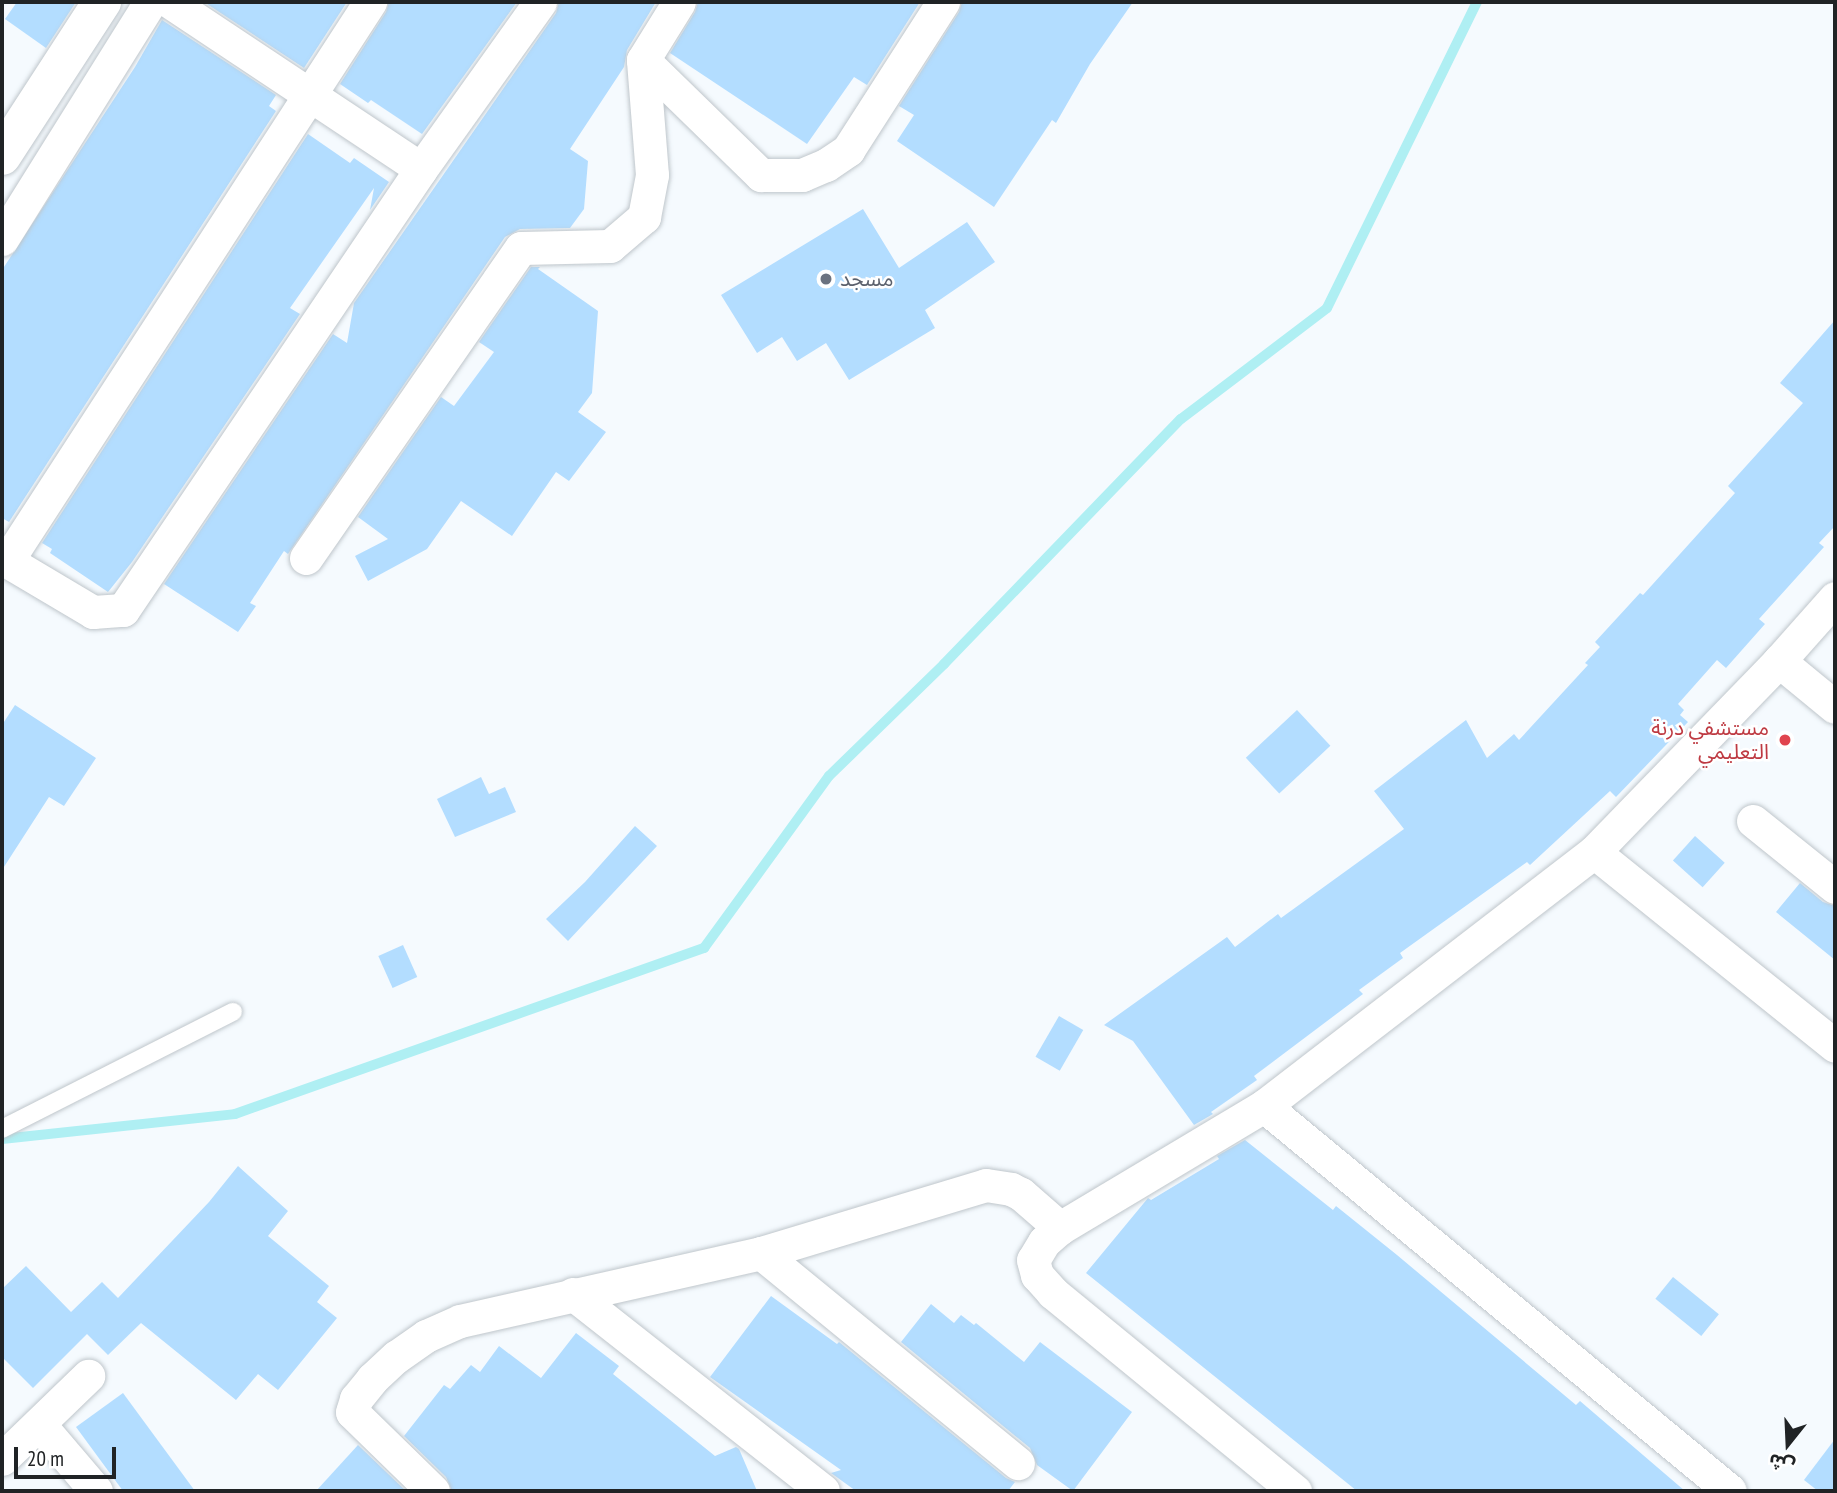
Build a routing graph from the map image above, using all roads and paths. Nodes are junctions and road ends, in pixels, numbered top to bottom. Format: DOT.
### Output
graph roads {
  1 [pos="102,2"];
  2 [pos="150,2"];
  3 [pos="170,2"];
  4 [pos="370,2"];
  5 [pos="540,2"];
  6 [pos="679,2"];
  7 [pos="943,2"];
  8 [pos="643,60"];
  9 [pos="308,96"];
  10 [pos="2,156"];
  11 [pos="421,169"];
  12 [pos="2,239"];
  13 [pos="306,558"];
  14 [pos="4,560"];
  15 [pos="1835,598"];
  16 [pos="1779,661"];
  17 [pos="1832,697"];
  18 [pos="1753,821"];
  19 [pos="1594,852"];
  20 [pos="1835,887"];
  21 [pos="233,1012"];
  22 [pos="1835,1046"];
  23 [pos="1264,1106"];
  24 [pos="2,1129"];
  25 [pos="1060,1228"];
  26 [pos="761,1253"];
  27 [pos="573,1294"];
  28 [pos="88,1376"];
  29 [pos="38,1424"];
  30 [pos="2,1459"];
  31 [pos="1018,1463"];
  32 [pos="96,1491"];
  33 [pos="433,1491"];
  34 [pos="823,1491"];
  35 [pos="1295,1491"];
  36 [pos="1730,1491"];
  1 -- 10 [label="street"];
  2 -- 12 [label="street"];
  3 -- 9 [label="street"];
  4 -- 9 [label="street"];
  5 -- 11 [label="street"];
  6 -- 8 [label="street"];
  7 -- 8 [label="street"];
  8 -- 13 [label="street"];
  9 -- 11 [label="street"];
  9 -- 14 [label="street"];
  11 -- 14 [label="street"];
  15 -- 16 [label="street"];
  16 -- 17 [label="street"];
  16 -- 19 [label="street"];
  18 -- 20 [label="street"];
  19 -- 22 [label="street"];
  19 -- 23 [label="street"];
  21 -- 24 [label="lane"];
  23 -- 25 [label="street"];
  23 -- 36 [label="street"];
  25 -- 26 [label="street"];
  25 -- 35 [label="street"];
  26 -- 27 [label="street"];
  26 -- 31 [label="street"];
  27 -- 33 [label="street"];
  27 -- 34 [label="street"];
  28 -- 29 [label="street"];
  29 -- 30 [label="street"];
  29 -- 32 [label="street"];
}
